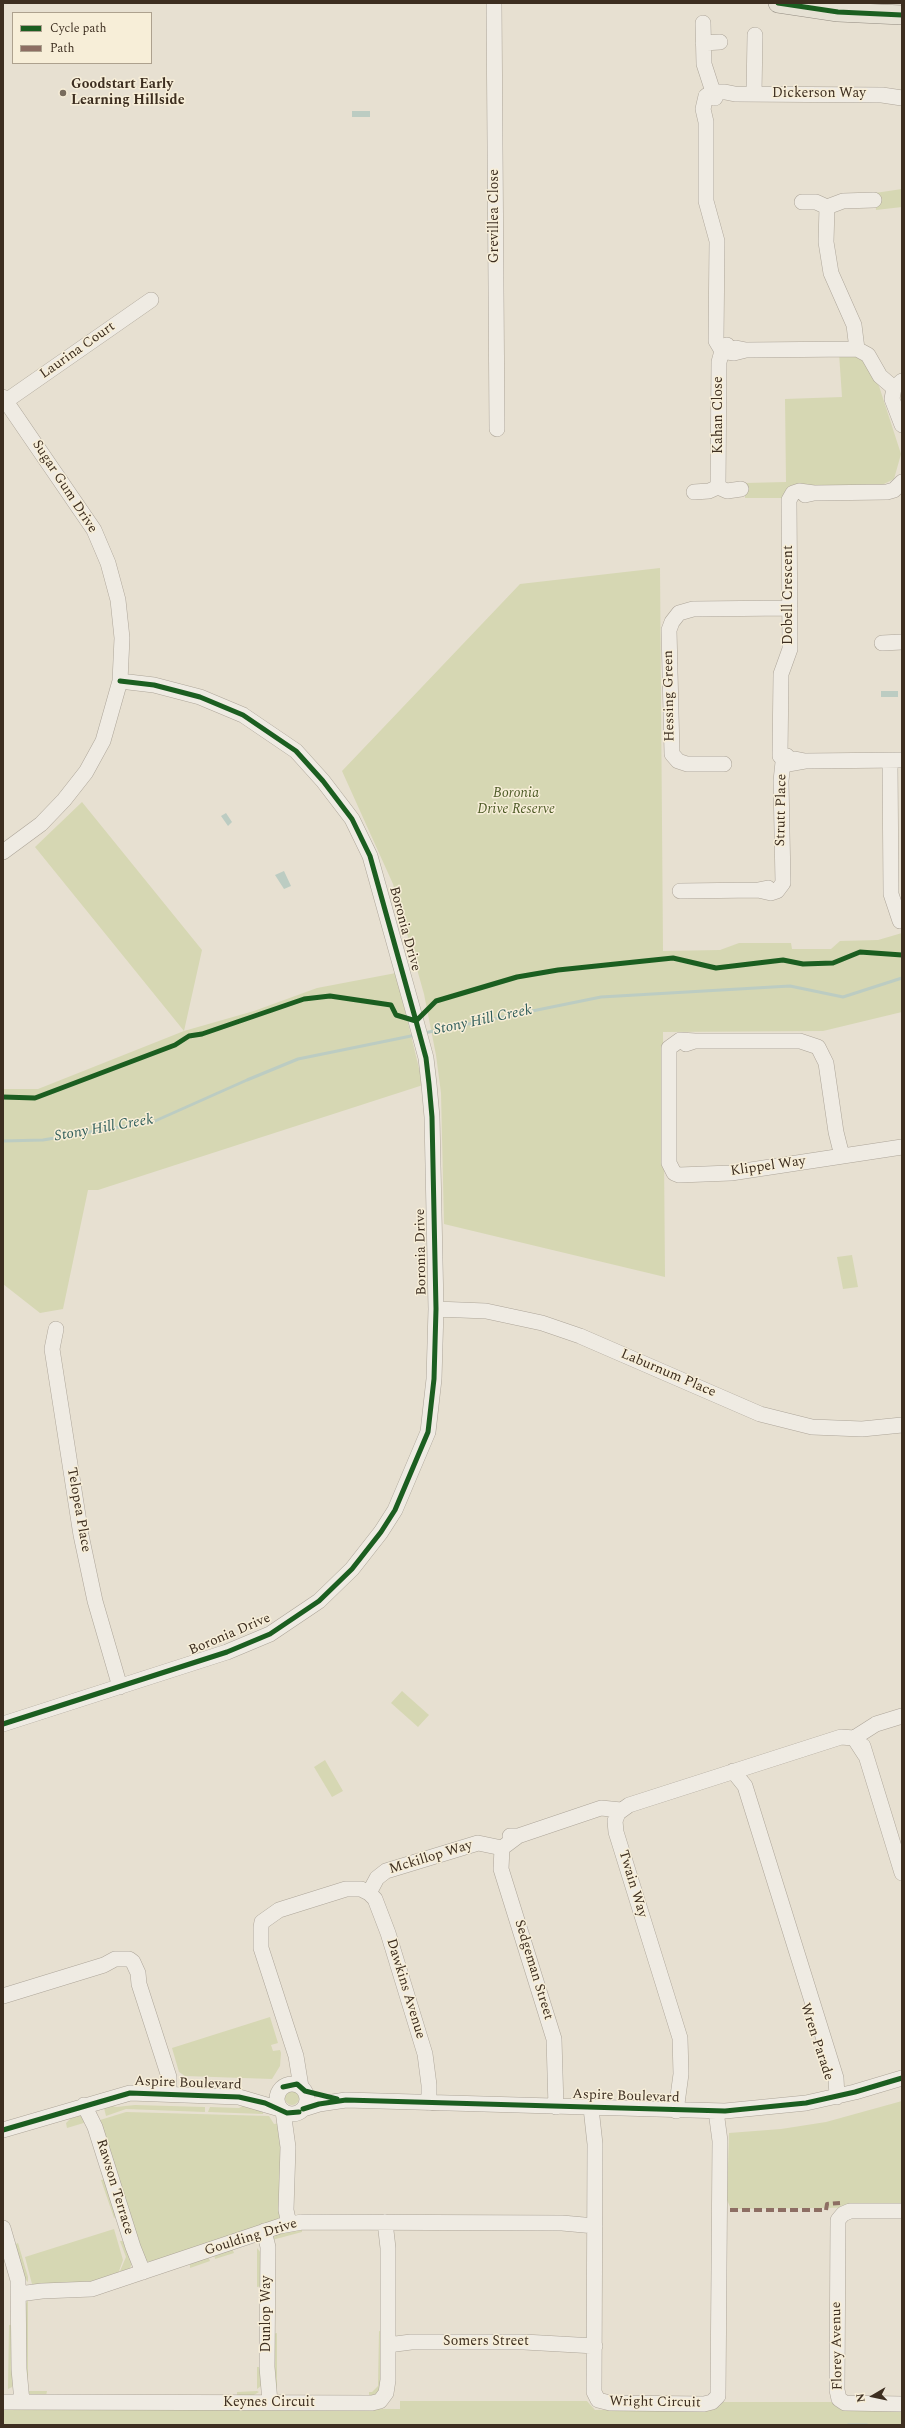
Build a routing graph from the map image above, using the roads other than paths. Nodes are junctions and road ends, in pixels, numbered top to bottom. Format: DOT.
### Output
graph roads {
  1 [pos="494,3"];
  2 [pos="778,3"];
  3 [pos="902,15"];
  4 [pos="703,23"];
  5 [pos="755,36"];
  6 [pos="720,42"];
  7 [pos="703,43"];
  8 [pos="754,94"];
  9 [pos="714,95"];
  10 [pos="902,98"];
  11 [pos="874,200"];
  12 [pos="802,202"];
  13 [pos="827,207"];
  14 [pos="151,300"];
  15 [pos="725,348"];
  16 [pos="857,349"];
  17 [pos="897,382"];
  18 [pos="4,399"];
  19 [pos="902,425"];
  20 [pos="497,430"];
  21 [pos="901,486"];
  22 [pos="718,487"];
  23 [pos="742,489"];
  24 [pos="694,492"];
  25 [pos="790,608"];
  26 [pos="902,642"];
  27 [pos="882,643"];
  28 [pos="120,681"];
  29 [pos="785,759"];
  30 [pos="896,761"];
  31 [pos="724,764"];
  32 [pos="3,852"];
  33 [pos="680,891"];
  34 [pos="900,921"];
  35 [pos="902,1147"];
  36 [pos="840,1156"];
  37 [pos="436,1309"];
  38 [pos="56,1329"];
  39 [pos="902,1425"];
  40 [pos="120,1687"];
  41 [pos="902,1716"];
  42 [pos="3,1724"];
  43 [pos="857,1736"];
  44 [pos="733,1771"];
  45 [pos="618,1814"];
  46 [pos="499,1847"];
  47 [pos="902,1873"];
  48 [pos="371,1890"];
  49 [pos="3,1996"];
  50 [pos="291,2044"];
  51 [pos="902,2078"];
  52 [pos="282,2088"];
  53 [pos="303,2089"];
  54 [pos="165,2094"];
  55 [pos="239,2097"];
  56 [pos="837,2097"];
  57 [pos="346,2100"];
  58 [pos="425,2103"];
  59 [pos="88,2104"];
  60 [pos="553,2107"];
  61 [pos="595,2108"];
  62 [pos="282,2110"];
  63 [pos="301,2111"];
  64 [pos="679,2111"];
  65 [pos="720,2111"];
  66 [pos="3,2130"];
  67 [pos="288,2147"];
  68 [pos="902,2211"];
  69 [pos="389,2222"];
  70 [pos="595,2222"];
  71 [pos="292,2223"];
  72 [pos="3,2228"];
  73 [pos="261,2232"];
  74 [pos="141,2273"];
  75 [pos="19,2290"];
  76 [pos="388,2341"];
  77 [pos="595,2342"];
  78 [pos="13,2402"];
  79 [pos="266,2403"];
  80 [pos="902,2404"];
  1 -- 20 [label="street, Grevillea Close"];
  2 -- 3 [label="main road"];
  4 -- 7 [label="street"];
  5 -- 8 [label="street"];
  6 -- 7 [label="street"];
  7 -- 9 [label="street"];
  8 -- 9 [label="street, Dickerson Way"];
  8 -- 10 [label="street, Dickerson Way"];
  9 -- 15 [label="street"];
  11 -- 13 [label="street"];
  12 -- 13 [label="street"];
  13 -- 16 [label="street"];
  14 -- 18 [label="street, Laurina Court"];
  15 -- 16 [label="street"];
  15 -- 22 [label="street, Kahan Close"];
  16 -- 17 [label="street"];
  17 -- 19 [label="street"];
  18 -- 28 [label="street, Sugar Gum Drive"];
  21 -- 25 [label="street, Dobell Crescent"];
  22 -- 23 [label="street"];
  22 -- 24 [label="street"];
  25 -- 29 [label="street, Dobell Crescent"];
  25 -- 31 [label="street, Hessing Green"];
  26 -- 27 [label="street"];
  28 -- 32 [label="street, Sugar Gum Drive"];
  28 -- 37 [label="street, Boronia Drive"];
  29 -- 30 [label="street"];
  29 -- 33 [label="street, Strutt Place"];
  30 -- 34 [label="street"];
  35 -- 36 [label="street, Klippel Way"];
  36 -- 36 [label="street, Klippel Way"];
  37 -- 39 [label="street, Laburnum Place"];
  37 -- 40 [label="street, Boronia Drive"];
  38 -- 40 [label="street, Telopea Place"];
  40 -- 42 [label="street, Boronia Drive"];
  41 -- 43 [label="street"];
  43 -- 44 [label="street"];
  43 -- 47 [label="street"];
  44 -- 45 [label="street"];
  44 -- 56 [label="street, Wren Parade"];
  45 -- 46 [label="street"];
  45 -- 64 [label="street, Twain Way"];
  46 -- 48 [label="street, Mckillop Way"];
  46 -- 60 [label="street, Sedgeman Street"];
  48 -- 50 [label="street"];
  48 -- 58 [label="street, Dawkins Avenue"];
  49 -- 54 [label="street"];
  50 -- 52 [label="street"];
  50 -- 53 [label="street"];
  51 -- 56 [label="street, Aspire Boulevard"];
  52 -- 53 [label="street"];
  52 -- 55 [label="street, Aspire Boulevard"];
  52 -- 62 [label="street"];
  53 -- 57 [label="street, Aspire Boulevard"];
  53 -- 63 [label="street"];
  54 -- 55 [label="street, Aspire Boulevard"];
  54 -- 59 [label="street, Aspire Boulevard"];
  55 -- 62 [label="street, Aspire Boulevard"];
  56 -- 65 [label="street, Aspire Boulevard"];
  57 -- 58 [label="street, Aspire Boulevard"];
  57 -- 63 [label="street, Aspire Boulevard"];
  58 -- 60 [label="street, Aspire Boulevard"];
  59 -- 66 [label="street, Aspire Boulevard"];
  59 -- 74 [label="street, Rawson Terrace"];
  60 -- 61 [label="street, Aspire Boulevard"];
  61 -- 64 [label="street, Aspire Boulevard"];
  61 -- 70 [label="street, Wright Circuit"];
  62 -- 63 [label="street"];
  62 -- 67 [label="street"];
  63 -- 67 [label="street"];
  64 -- 65 [label="street, Aspire Boulevard"];
  65 -- 77 [label="street, Wright Circuit"];
  67 -- 71 [label="street"];
  68 -- 80 [label="street, Florey Avenue"];
  69 -- 70 [label="street, Goulding Drive"];
  69 -- 71 [label="street, Goulding Drive"];
  69 -- 76 [label="street, Keynes Circuit"];
  70 -- 77 [label="street, Wright Circuit"];
  71 -- 73 [label="street, Goulding Drive"];
  72 -- 75 [label="street"];
  73 -- 74 [label="street, Goulding Drive"];
  73 -- 79 [label="street, Dunlop Way"];
  74 -- 75 [label="street, Goulding Drive"];
  75 -- 78 [label="street"];
  76 -- 77 [label="street, Somers Street"];
  76 -- 79 [label="street, Keynes Circuit"];
  78 -- 79 [label="street, Keynes Circuit"];
}
